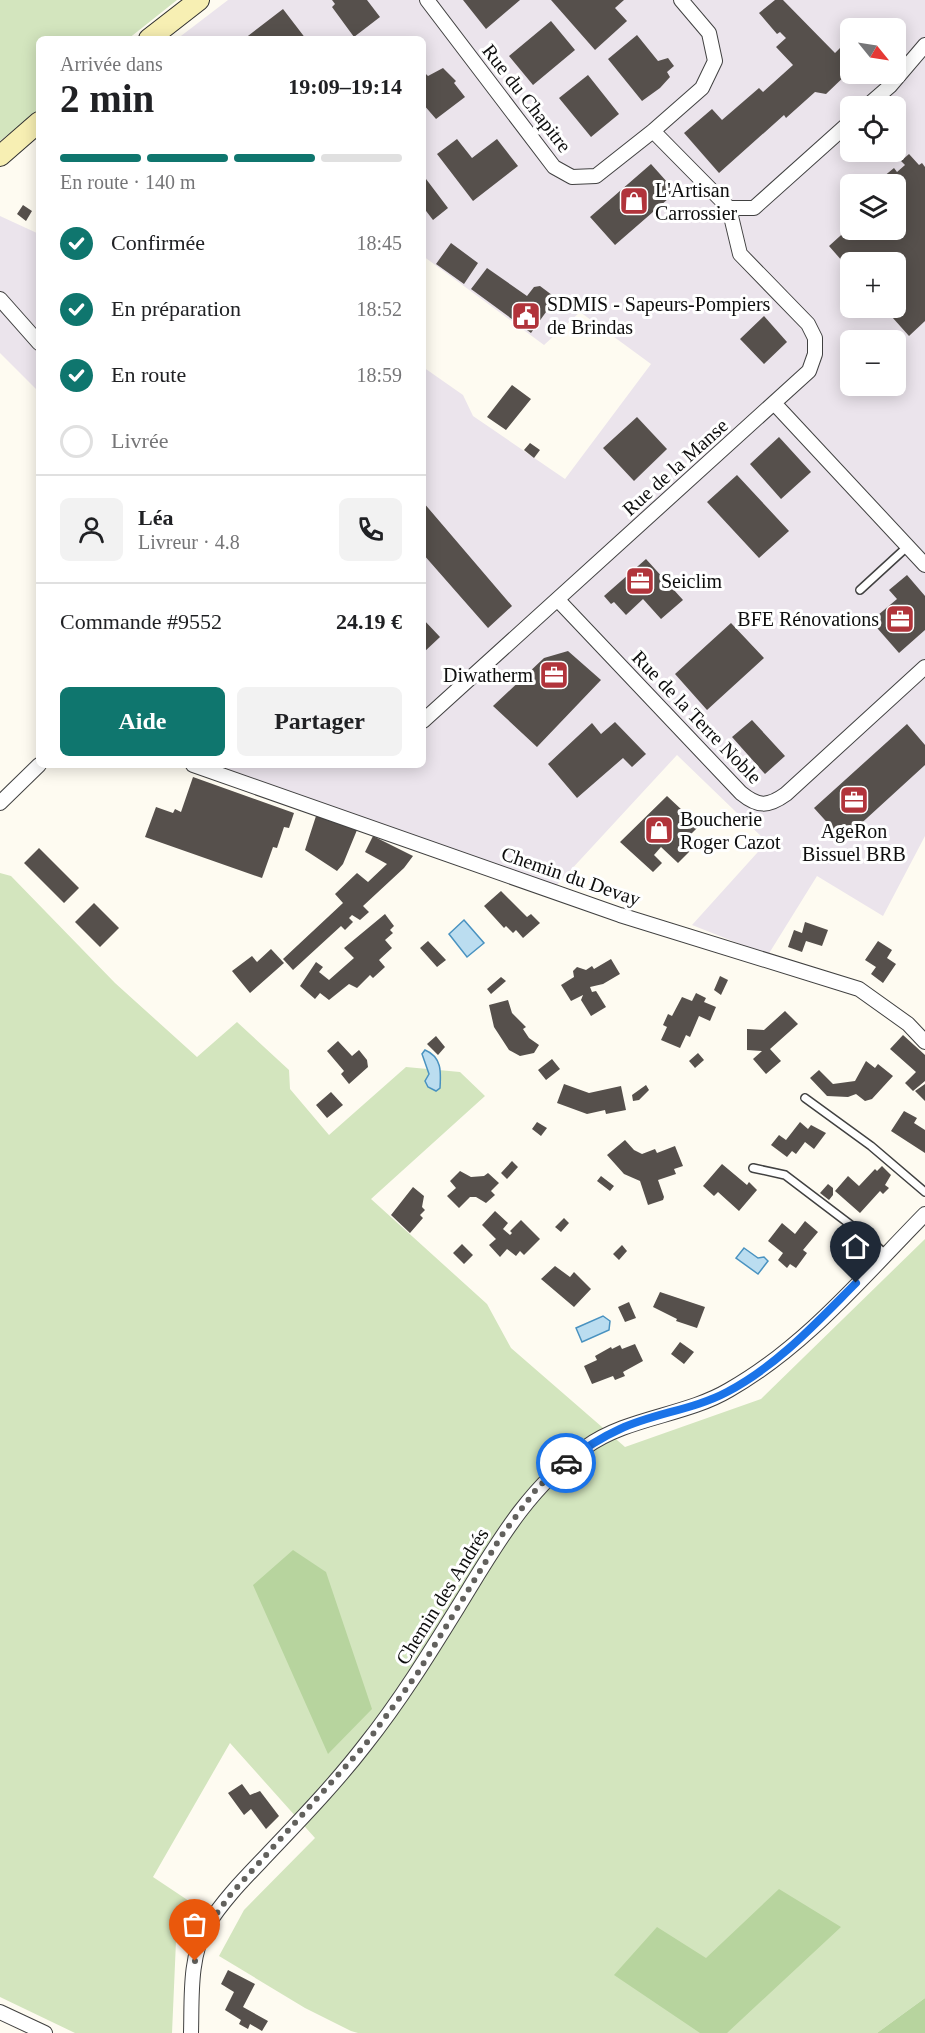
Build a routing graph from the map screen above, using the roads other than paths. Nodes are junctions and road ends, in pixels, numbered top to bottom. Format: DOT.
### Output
graph roads {
  1 [pos="199,0"];
  2 [pos="427,0"];
  3 [pos="681,0"];
  4 [pos="153,36"];
  5 [pos="925,45"];
  6 [pos="878,96"];
  7 [pos="36,125"];
  8 [pos="653,131"];
  9 [pos="840,131"];
  10 [pos="0,156"];
  11 [pos="729,208"];
  12 [pos="0,299"];
  13 [pos="36,339"];
  14 [pos="774,403"];
  15 [pos="908,546"];
  16 [pos="925,565"];
  17 [pos="860,590"];
  18 [pos="558,600"];
  19 [pos="925,667"];
  20 [pos="426,718"];
  21 [pos="36,768"];
  22 [pos="202,768"];
  23 [pos="0,803"];
  24 [pos="925,1042"];
  25 [pos="804,1098"];
  26 [pos="753,1168"];
  27 [pos="925,1191"];
  28 [pos="925,1214"];
  29 [pos="885,1254"];
  30 [pos="0,2012"];
  31 [pos="45,2033"];
  32 [pos="191,2033"];
  1 -- 4 [label="main road"];
  2 -- 8 [label="street, Rue du Chapitre"];
  3 -- 8 [label="street, Rue du Chapitre"];
  5 -- 6 [label="street"];
  7 -- 10 [label="main road"];
  8 -- 11 [label="street"];
  9 -- 11 [label="street"];
  11 -- 14 [label="street, Rue de la Manse"];
  12 -- 13 [label="street"];
  14 -- 15 [label="street"];
  14 -- 18 [label="street, Rue de la Manse"];
  15 -- 16 [label="street"];
  15 -- 17 [label="lane"];
  18 -- 19 [label="street, Rue de la Terre Noble"];
  18 -- 20 [label="street, Rue de la Manse"];
  21 -- 23 [label="street"];
  22 -- 24 [label="street, Chemin du Devay"];
  25 -- 27 [label="lane"];
  26 -- 29 [label="lane"];
  28 -- 29 [label="street, Chemin des Andrés"];
  29 -- 32 [label="street, Chemin des Andrés"];
  30 -- 31 [label="street"];
}
